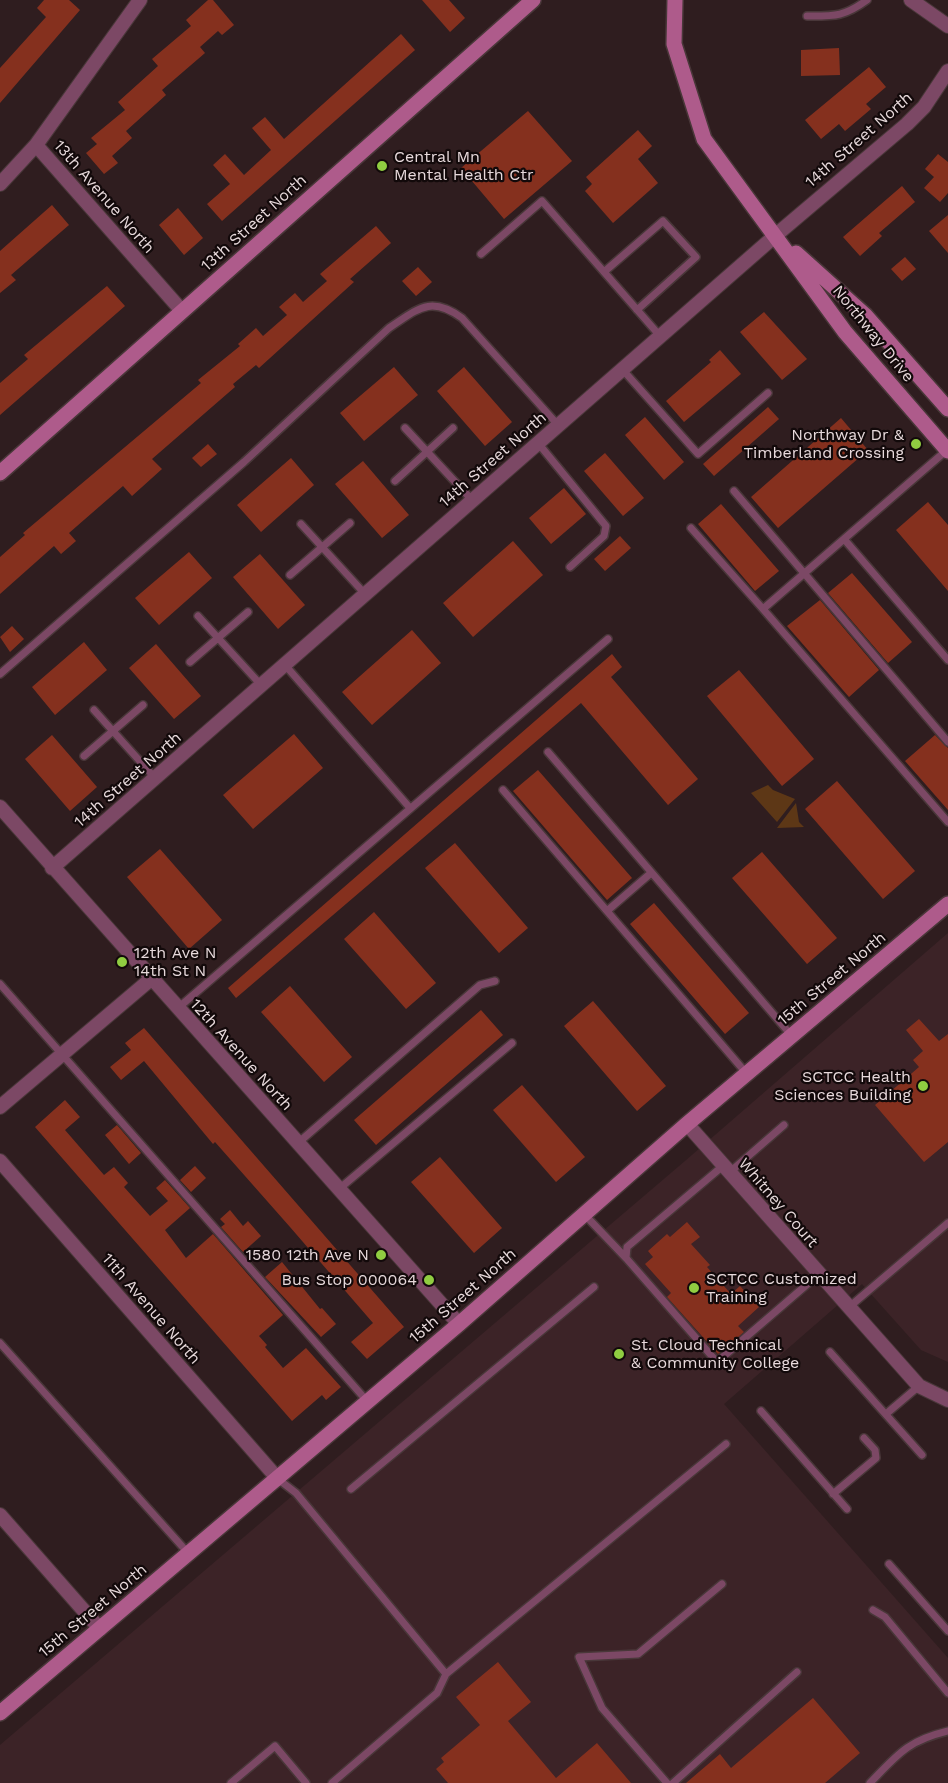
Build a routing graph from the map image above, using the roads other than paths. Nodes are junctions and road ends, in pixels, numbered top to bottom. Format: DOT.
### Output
graph roads {
  1 [pos="140,0"];
  2 [pos="675,0"];
  3 [pos="867,0"];
  4 [pos="911,0"];
  5 [pos="530,1"];
  6 [pos="807,16"];
  7 [pos="948,26"];
  8 [pos="948,71"];
  9 [pos="36,145"];
  10 [pos="0,184"];
  11 [pos="776,235"];
  12 [pos="481,254"];
  13 [pos="604,272"];
  14 [pos="637,310"];
  15 [pos="182,311"];
  16 [pos="660,336"];
  17 [pos="622,369"];
  18 [pos="768,393"];
  19 [pos="948,409"];
  20 [pos="558,425"];
  21 [pos="405,428"];
  22 [pos="453,428"];
  23 [pos="538,443"];
  24 [pos="947,450"];
  25 [pos="427,452"];
  26 [pos="0,473"];
  27 [pos="395,481"];
  28 [pos="734,491"];
  29 [pos="472,500"];
  30 [pos="350,522"];
  31 [pos="301,524"];
  32 [pos="691,528"];
  33 [pos="844,539"];
  34 [pos="322,548"];
  35 [pos="570,567"];
  36 [pos="805,573"];
  37 [pos="290,575"];
  38 [pos="365,594"];
  39 [pos="763,609"];
  40 [pos="248,612"];
  41 [pos="198,616"];
  42 [pos="218,638"];
  43 [pos="608,639"];
  44 [pos="948,660"];
  45 [pos="190,662"];
  46 [pos="285,665"];
  47 [pos="0,674"];
  48 [pos="261,685"];
  49 [pos="143,705"];
  50 [pos="94,710"];
  51 [pos="112,731"];
  52 [pos="948,741"];
  53 [pos="548,753"];
  54 [pos="84,756"];
  55 [pos="154,778"];
  56 [pos="503,790"];
  57 [pos="0,807"];
  58 [pos="410,808"];
  59 [pos="948,822"];
  60 [pos="52,868"];
  61 [pos="651,873"];
  62 [pos="948,904"];
  63 [pos="607,911"];
  64 [pos="152,979"];
  65 [pos="495,981"];
  66 [pos="0,984"];
  67 [pos="177,1008"];
  68 [pos="792,1036"];
  69 [pos="512,1043"];
  70 [pos="62,1055"];
  71 [pos="747,1074"];
  72 [pos="0,1107"];
  73 [pos="687,1124"];
  74 [pos="784,1125"];
  75 [pos="298,1143"];
  76 [pos="0,1161"];
  77 [pos="727,1168"];
  78 [pos="339,1190"];
  79 [pos="584,1214"];
  80 [pos="948,1223"];
  81 [pos="626,1258"];
  82 [pos="819,1275"];
  83 [pos="594,1287"];
  84 [pos="848,1308"];
  85 [pos="459,1324"];
  86 [pos="0,1343"];
  87 [pos="830,1352"];
  88 [pos="919,1386"];
  89 [pos="948,1400"];
  90 [pos="368,1402"];
  91 [pos="761,1412"];
  92 [pos="886,1414"];
  93 [pos="864,1438"];
  94 [pos="726,1444"];
  95 [pos="922,1455"];
  96 [pos="278,1479"];
  97 [pos="351,1489"];
  98 [pos="833,1494"];
  99 [pos="847,1509"];
  100 [pos="0,1515"];
  101 [pos="189,1554"];
  102 [pos="889,1564"];
  103 [pos="722,1584"];
  104 [pos="873,1610"];
  105 [pos="100,1629"];
  106 [pos="948,1631"];
  107 [pos="797,1672"];
  108 [pos="446,1674"];
  109 [pos="948,1693"];
  110 [pos="4,1706"];
  111 [pos="948,1731"];
  112 [pos="231,1783"];
  113 [pos="306,1783"];
  114 [pos="332,1783"];
  115 [pos="667,1783"];
  116 [pos="673,1783"];
  117 [pos="870,1783"];
  1 -- 9 [label="street"];
  2 -- 11 [label="street, Northway Drive"];
  3 -- 6 [label="lane"];
  4 -- 7 [label="street"];
  5 -- 15 [label="street, 13th Street North"];
  8 -- 11 [label="street, 14th Street North"];
  9 -- 10 [label="street, 13th Avenue North"];
  9 -- 15 [label="street, 13th Avenue North"];
  11 -- 16 [label="street, 14th Street North"];
  11 -- 19 [label="street, Northway Drive"];
  11 -- 24 [label="street, Northway Drive"];
  12 -- 13 [label="lane"];
  13 -- 14 [label="lane"];
  13 -- 14 [label="lane"];
  14 -- 16 [label="lane"];
  15 -- 26 [label="street, 13th Street North"];
  16 -- 17 [label="street, 14th Street North"];
  17 -- 18 [label="lane"];
  17 -- 20 [label="street, 14th Street North"];
  20 -- 23 [label="street, 14th Street North"];
  20 -- 47 [label="lane"];
  21 -- 25 [label="lane"];
  22 -- 25 [label="lane"];
  23 -- 29 [label="street, 14th Street North"];
  23 -- 35 [label="lane"];
  24 -- 33 [label="lane"];
  25 -- 27 [label="lane"];
  25 -- 29 [label="lane"];
  28 -- 36 [label="lane"];
  29 -- 38 [label="street, 14th Street North"];
  30 -- 34 [label="lane"];
  31 -- 34 [label="lane"];
  32 -- 39 [label="lane"];
  33 -- 36 [label="lane"];
  33 -- 44 [label="lane"];
  34 -- 37 [label="lane"];
  34 -- 38 [label="lane"];
  36 -- 39 [label="lane"];
  36 -- 52 [label="lane"];
  38 -- 46 [label="street, 14th Street North"];
  39 -- 59 [label="lane"];
  40 -- 42 [label="lane"];
  41 -- 42 [label="lane"];
  42 -- 45 [label="lane"];
  42 -- 48 [label="lane"];
  43 -- 58 [label="lane"];
  46 -- 48 [label="street, 14th Street North"];
  46 -- 58 [label="lane"];
  48 -- 55 [label="street, 14th Street North"];
  49 -- 51 [label="lane"];
  50 -- 51 [label="lane"];
  51 -- 54 [label="lane"];
  51 -- 55 [label="lane"];
  53 -- 61 [label="lane"];
  55 -- 60 [label="street, 14th Street North"];
  56 -- 63 [label="lane"];
  57 -- 60 [label="street, 12th Avenue North"];
  58 -- 67 [label="lane"];
  60 -- 64 [label="street, 12th Avenue North"];
  61 -- 63 [label="lane"];
  61 -- 68 [label="lane"];
  62 -- 68 [label="street, 15th Street North"];
  63 -- 71 [label="lane"];
  64 -- 67 [label="street, 12th Avenue North"];
  64 -- 70 [label="street"];
  65 -- 75 [label="lane"];
  66 -- 70 [label="lane"];
  67 -- 75 [label="street, 12th Avenue North"];
  68 -- 71 [label="street, 15th Street North"];
  69 -- 78 [label="lane"];
  70 -- 72 [label="street"];
  70 -- 90 [label="lane"];
  71 -- 73 [label="street, 15th Street North"];
  73 -- 77 [label="street, Whitney Court"];
  73 -- 79 [label="street, 15th Street North"];
  74 -- 77 [label="lane"];
  75 -- 78 [label="street, 12th Avenue North"];
  76 -- 96 [label="street, 11th Avenue North"];
  77 -- 81 [label="lane"];
  77 -- 82 [label="street, Whitney Court"];
  78 -- 85 [label="street, 12th Avenue North"];
  79 -- 81 [label="lane"];
  79 -- 85 [label="street, 15th Street North"];
  80 -- 84 [label="lane"];
  81 -- 82 [label="lane"];
  82 -- 84 [label="street, Whitney Court"];
  83 -- 97 [label="lane"];
  84 -- 88 [label="street, Whitney Court"];
  85 -- 90 [label="street, 15th Street North"];
  86 -- 101 [label="lane"];
  87 -- 92 [label="lane"];
  88 -- 89 [label="street, Whitney Court"];
  88 -- 92 [label="lane"];
  90 -- 96 [label="street, 15th Street North"];
  91 -- 98 [label="lane"];
  92 -- 95 [label="lane"];
  93 -- 98 [label="lane"];
  94 -- 108 [label="lane"];
  96 -- 101 [label="street, 15th Street North"];
  96 -- 108 [label="lane"];
  98 -- 99 [label="lane"];
  100 -- 105 [label="street"];
  101 -- 105 [label="street, 15th Street North"];
  102 -- 106 [label="lane"];
  103 -- 115 [label="lane"];
  104 -- 109 [label="lane"];
  105 -- 110 [label="street, 15th Street North"];
  107 -- 116 [label="lane"];
  108 -- 114 [label="lane"];
  111 -- 117 [label="lane"];
  112 -- 113 [label="lane"];
}
